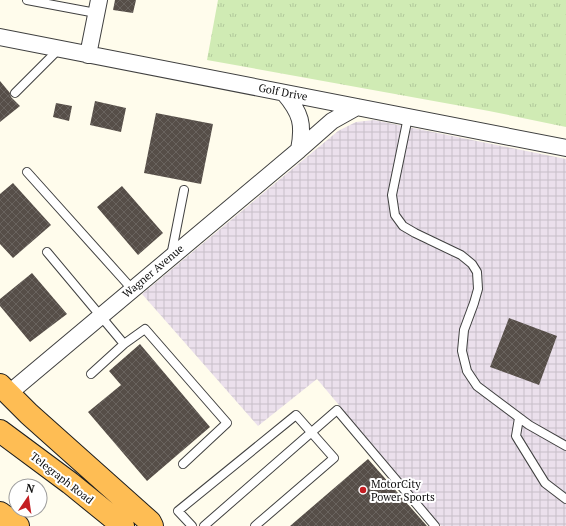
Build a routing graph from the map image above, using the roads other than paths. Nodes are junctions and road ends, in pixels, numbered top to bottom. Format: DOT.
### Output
graph roads {
  1 [pos="27,0"];
  2 [pos="97,7"];
  3 [pos="0,37"];
  4 [pos="59,49"];
  5 [pos="88,55"];
  6 [pos="15,93"];
  7 [pos="284,93"];
  8 [pos="357,107"];
  9 [pos="408,117"];
  10 [pos="566,148"];
  11 [pos="299,150"];
  12 [pos="28,172"];
  13 [pos="184,190"];
  14 [pos="47,252"];
  15 [pos="170,257"];
  16 [pos="132,289"];
  17 [pos="101,315"];
  18 [pos="124,344"];
  19 [pos="91,374"];
  20 [pos="4,390"];
  21 [pos="520,418"];
  22 [pos="0,431"];
  23 [pos="311,432"];
  24 [pos="566,446"];
  25 [pos="183,464"];
  26 [pos="566,499"];
  27 [pos="0,512"];
  28 [pos="18,526"];
  29 [pos="122,526"];
  30 [pos="152,526"];
  31 [pos="192,526"];
  32 [pos="204,526"];
  33 [pos="255,526"];
  34 [pos="435,526"];
  1 -- 2 [label="lane"];
  2 -- 5 [label="street"];
  3 -- 4 [label="street, Golf Drive"];
  4 -- 5 [label="street, Golf Drive"];
  4 -- 6 [label="lane"];
  5 -- 7 [label="street, Golf Drive"];
  7 -- 8 [label="street, Golf Drive"];
  7 -- 11 [label="street"];
  8 -- 9 [label="street, Golf Drive"];
  8 -- 11 [label="street, Wagner Avenue"];
  9 -- 10 [label="street, Golf Drive"];
  9 -- 21 [label="lane"];
  11 -- 15 [label="street, Wagner Avenue"];
  12 -- 16 [label="lane"];
  13 -- 15 [label="lane"];
  14 -- 17 [label="lane"];
  15 -- 16 [label="street, Wagner Avenue"];
  16 -- 17 [label="street, Wagner Avenue"];
  17 -- 18 [label="lane"];
  17 -- 20 [label="street, Wagner Avenue"];
  18 -- 19 [label="lane"];
  18 -- 25 [label="lane"];
  20 -- 30 [label="highway"];
  21 -- 24 [label="lane"];
  21 -- 26 [label="lane"];
  22 -- 29 [label="highway, Telegraph Road"];
  23 -- 31 [label="lane"];
  23 -- 32 [label="lane"];
  23 -- 33 [label="lane"];
  23 -- 34 [label="lane"];
  27 -- 28 [label="highway"];
}
